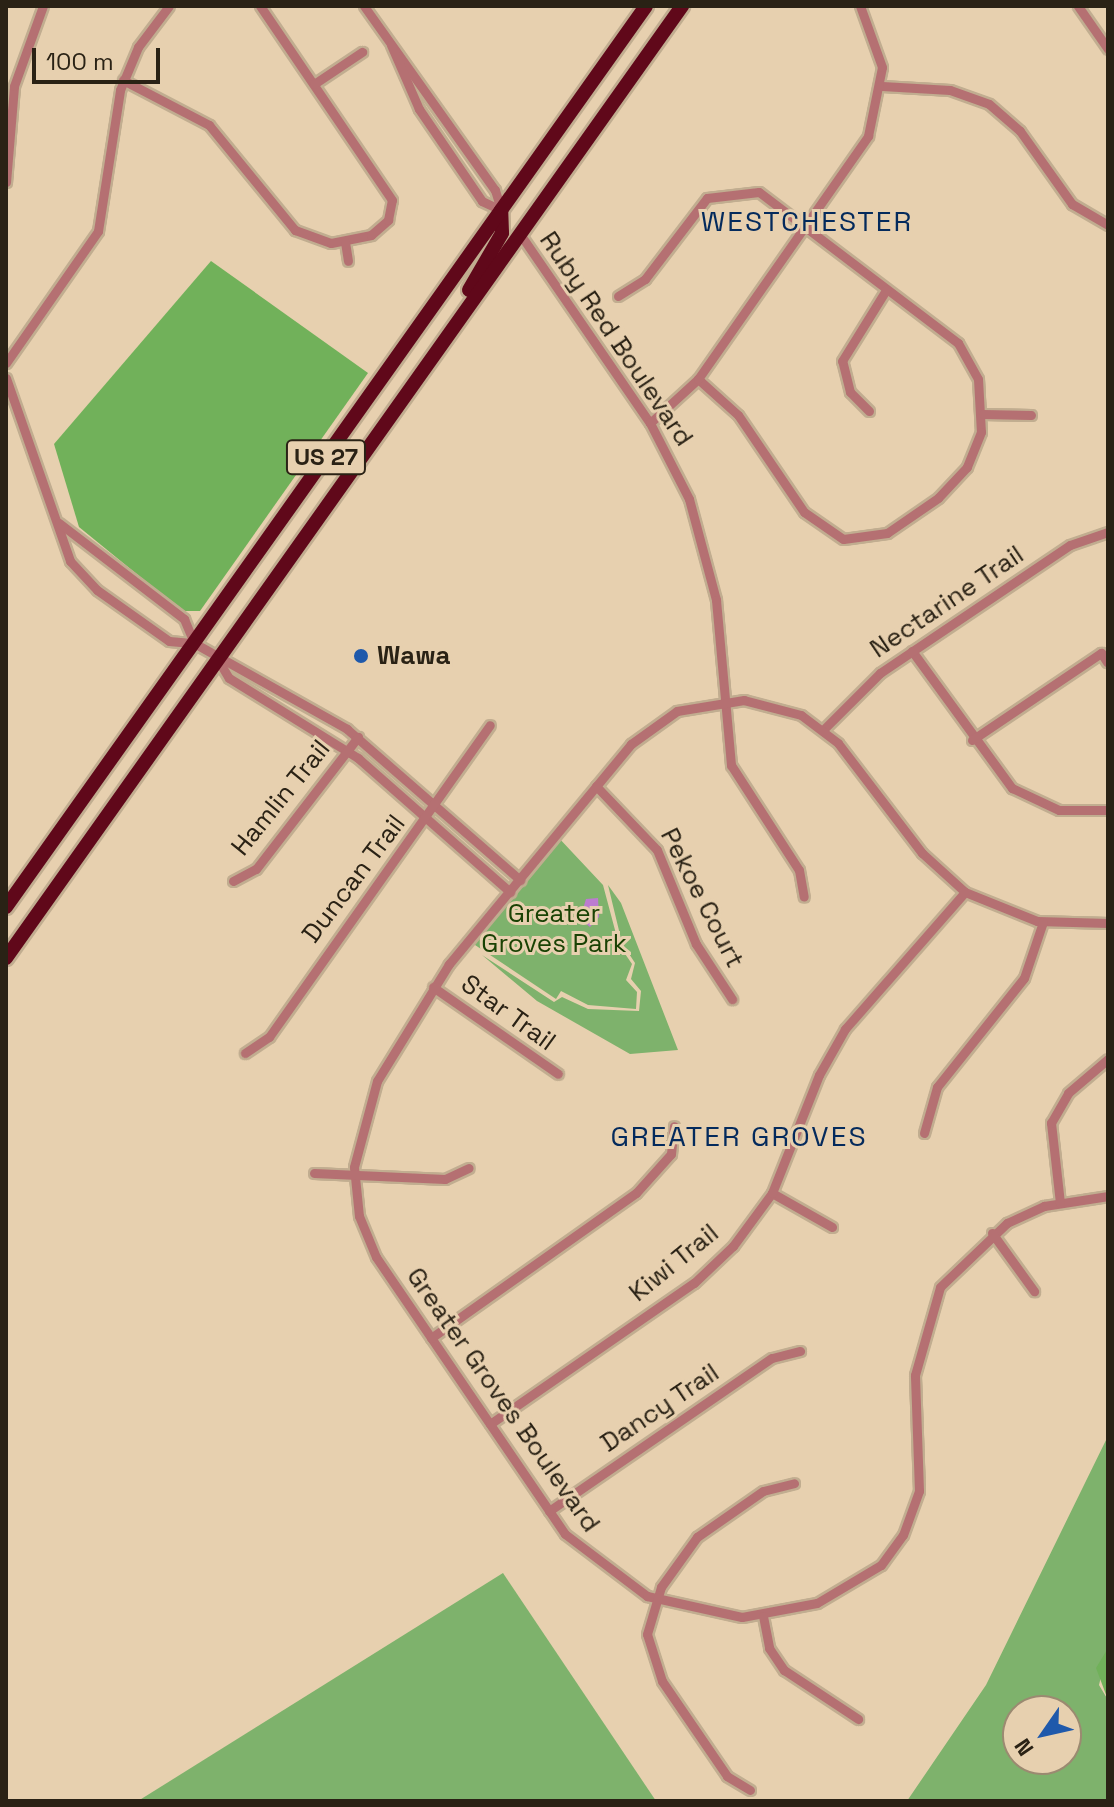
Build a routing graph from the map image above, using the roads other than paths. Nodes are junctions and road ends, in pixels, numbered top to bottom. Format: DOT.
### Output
graph roads {
  1 [pos="43,6"];
  2 [pos="169,6"];
  3 [pos="260,6"];
  4 [pos="364,6"];
  5 [pos="646,6"];
  6 [pos="671,6"];
  7 [pos="682,6"];
  8 [pos="860,6"];
  9 [pos="1078,6"];
  10 [pos="391,45"];
  11 [pos="1108,49"];
  12 [pos="362,52"];
  13 [pos="123,80"];
  14 [pos="314,84"];
  15 [pos="882,86"];
  16 [pos="610,108"];
  17 [pos="463,145"];
  18 [pos="450,154"];
  19 [pos="6,182"];
  20 [pos="501,210"];
  21 [pos="807,224"];
  22 [pos="1108,225"];
  23 [pos="520,234"];
  24 [pos="345,242"];
  25 [pos="348,261"];
  26 [pos="886,290"];
  27 [pos="618,296"];
  28 [pos="6,363"];
  29 [pos="6,378"];
  30 [pos="698,379"];
  31 [pos="394,411"];
  32 [pos="869,411"];
  33 [pos="983,414"];
  34 [pos="1031,415"];
  35 [pos="650,423"];
  36 [pos="59,523"];
  37 [pos="1108,532"];
  38 [pos="194,643"];
  39 [pos="912,651"];
  40 [pos="218,660"];
  41 [pos="1107,662"];
  42 [pos="726,700"];
  43 [pos="490,725"];
  44 [pos="824,729"];
  45 [pos="358,737"];
  46 [pos="972,740"];
  47 [pos="348,751"];
  48 [pos="596,786"];
  49 [pos="438,805"];
  50 [pos="1108,810"];
  51 [pos="428,818"];
  52 [pos="520,880"];
  53 [pos="233,881"];
  54 [pos="510,892"];
  55 [pos="965,892"];
  56 [pos="804,897"];
  57 [pos="6,907"];
  58 [pos="1043,922"];
  59 [pos="1108,923"];
  60 [pos="6,958"];
  61 [pos="433,987"];
  62 [pos="732,999"];
  63 [pos="245,1053"];
  64 [pos="1108,1059"];
  65 [pos="558,1074"];
  66 [pos="674,1126"];
  67 [pos="924,1133"];
  68 [pos="469,1168"];
  69 [pos="314,1173"];
  70 [pos="354,1176"];
  71 [pos="772,1193"];
  72 [pos="1108,1196"];
  73 [pos="1060,1203"];
  74 [pos="832,1227"];
  75 [pos="992,1233"];
  76 [pos="1034,1291"];
  77 [pos="431,1338"];
  78 [pos="800,1351"];
  79 [pos="490,1424"];
  80 [pos="794,1483"];
  81 [pos="549,1511"];
  82 [pos="655,1599"];
  83 [pos="763,1616"];
  84 [pos="858,1719"];
  85 [pos="750,1790"];
  1 -- 19 [label="street"];
  2 -- 13 [label="street"];
  3 -- 14 [label="street"];
  4 -- 10 [label="street"];
  5 -- 20 [label="highway, US 27"];
  6 -- 16 [label="highway"];
  7 -- 16 [label="highway, US 27"];
  8 -- 15 [label="street"];
  9 -- 11 [label="street"];
  10 -- 17 [label="street"];
  10 -- 18 [label="street"];
  12 -- 14 [label="street"];
  13 -- 24 [label="street"];
  13 -- 28 [label="street"];
  14 -- 24 [label="street"];
  15 -- 21 [label="street"];
  15 -- 22 [label="street"];
  16 -- 23 [label="highway, US 27"];
  17 -- 18 [label="street"];
  17 -- 20 [label="street"];
  18 -- 20 [label="street"];
  20 -- 31 [label="highway"];
  20 -- 38 [label="highway, US 27"];
  21 -- 26 [label="street"];
  21 -- 27 [label="street"];
  21 -- 30 [label="street"];
  23 -- 31 [label="highway, US 27"];
  23 -- 35 [label="street, Ruby Red Boulevard"];
  24 -- 25 [label="street"];
  26 -- 32 [label="street"];
  26 -- 33 [label="street"];
  29 -- 36 [label="street"];
  30 -- 33 [label="street"];
  30 -- 35 [label="street"];
  31 -- 40 [label="highway, US 27"];
  33 -- 34 [label="street"];
  35 -- 42 [label="street, Ruby Red Boulevard"];
  36 -- 38 [label="street"];
  36 -- 38 [label="street"];
  37 -- 39 [label="street, Nectarine Trail"];
  38 -- 40 [label="street"];
  38 -- 57 [label="highway, US 27"];
  39 -- 44 [label="street, Nectarine Trail"];
  39 -- 46 [label="street"];
  40 -- 45 [label="street"];
  40 -- 47 [label="street"];
  40 -- 60 [label="highway, US 27"];
  41 -- 46 [label="street"];
  42 -- 44 [label="street, Greater Groves Boulevard"];
  42 -- 48 [label="street, Greater Groves Boulevard"];
  42 -- 56 [label="street, Ruby Red Boulevard"];
  43 -- 49 [label="street, Duncan Trail"];
  44 -- 55 [label="street, Greater Groves Boulevard"];
  45 -- 47 [label="street, Hamlin Trail"];
  45 -- 49 [label="street"];
  46 -- 50 [label="street"];
  47 -- 51 [label="street"];
  47 -- 53 [label="street, Hamlin Trail"];
  48 -- 52 [label="street, Greater Groves Boulevard"];
  48 -- 62 [label="street, Pekoe Court"];
  49 -- 51 [label="street, Duncan Trail"];
  49 -- 52 [label="street"];
  51 -- 54 [label="street"];
  51 -- 63 [label="street, Duncan Trail"];
  52 -- 54 [label="street, Greater Groves Boulevard"];
  54 -- 61 [label="street, Greater Groves Boulevard"];
  55 -- 58 [label="street, Greater Groves Boulevard"];
  55 -- 71 [label="street, Kiwi Trail"];
  58 -- 59 [label="street, Greater Groves Boulevard"];
  58 -- 67 [label="street"];
  61 -- 65 [label="street, Star Trail"];
  61 -- 70 [label="street, Greater Groves Boulevard"];
  64 -- 73 [label="street"];
  66 -- 77 [label="street"];
  68 -- 70 [label="street"];
  69 -- 70 [label="street"];
  70 -- 77 [label="street, Greater Groves Boulevard"];
  71 -- 74 [label="street"];
  71 -- 79 [label="street, Kiwi Trail"];
  72 -- 73 [label="street, Greater Groves Boulevard"];
  73 -- 75 [label="street, Greater Groves Boulevard"];
  75 -- 76 [label="street"];
  75 -- 83 [label="street, Greater Groves Boulevard"];
  77 -- 79 [label="street, Greater Groves Boulevard"];
  78 -- 81 [label="street, Dancy Trail"];
  79 -- 81 [label="street, Greater Groves Boulevard"];
  80 -- 82 [label="street"];
  81 -- 82 [label="street, Greater Groves Boulevard"];
  82 -- 83 [label="street, Greater Groves Boulevard"];
  82 -- 85 [label="street"];
  83 -- 84 [label="street"];
}
